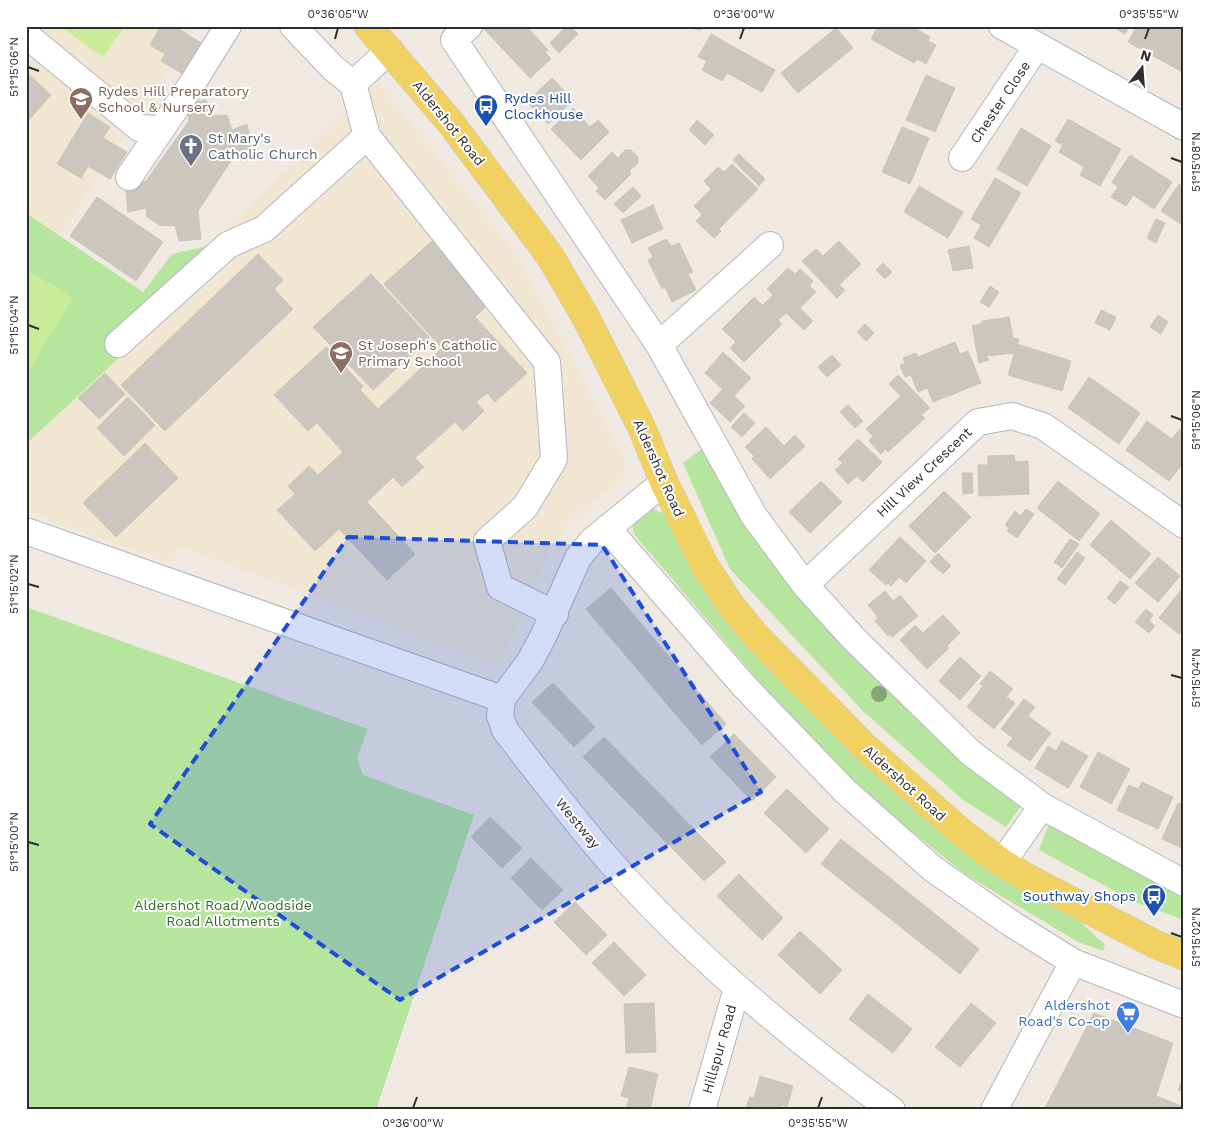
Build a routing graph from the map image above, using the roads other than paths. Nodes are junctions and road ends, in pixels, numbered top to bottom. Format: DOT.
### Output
graph roads {
  1 [pos="228,26"];
  2 [pos="293,26"];
  3 [pos="368,26"];
  4 [pos="1002,26"];
  5 [pos="462,33"];
  6 [pos="26,35"];
  7 [pos="1037,46"];
  8 [pos="390,50"];
  9 [pos="353,84"];
  10 [pos="1184,127"];
  11 [pos="161,130"];
  12 [pos="367,136"];
  13 [pos="962,158"];
  14 [pos="129,177"];
  15 [pos="770,245"];
  16 [pos="118,344"];
  17 [pos="659,344"];
  18 [pos="664,482"];
  19 [pos="1184,525"];
  20 [pos="607,528"];
  21 [pos="26,531"];
  22 [pos="805,585"];
  23 [pos="554,614"];
  24 [pos="502,699"];
  25 [pos="1042,806"];
  26 [pos="1002,863"];
  27 [pos="1184,883"];
  28 [pos="1184,956"];
  29 [pos="1073,962"];
  30 [pos="737,988"];
  31 [pos="1184,1005"];
  32 [pos="702,1110"];
  33 [pos="892,1110"];
  34 [pos="994,1110"];
  1 -- 11 [label="street"];
  2 -- 9 [label="street"];
  3 -- 8 [label="main road, Aldershot Road"];
  4 -- 7 [label="street"];
  5 -- 17 [label="street"];
  6 -- 11 [label="street"];
  7 -- 10 [label="street"];
  7 -- 13 [label="street, Chester Close"];
  8 -- 9 [label="street"];
  8 -- 18 [label="main road, Aldershot Road"];
  9 -- 12 [label="street"];
  11 -- 14 [label="street"];
  12 -- 16 [label="street"];
  12 -- 23 [label="street"];
  15 -- 17 [label="street"];
  17 -- 22 [label="street"];
  18 -- 20 [label="street"];
  18 -- 26 [label="main road, Aldershot Road"];
  19 -- 22 [label="street, Hill View Crescent"];
  20 -- 23 [label="street"];
  20 -- 29 [label="street"];
  21 -- 24 [label="street"];
  22 -- 25 [label="street"];
  23 -- 24 [label="street"];
  24 -- 30 [label="street, Westway"];
  25 -- 26 [label="street"];
  25 -- 27 [label="street"];
  26 -- 28 [label="main road, Aldershot Road"];
  29 -- 31 [label="street"];
  29 -- 34 [label="street"];
  30 -- 32 [label="street, Hillspur Road"];
  30 -- 33 [label="street, Westway"];
}
